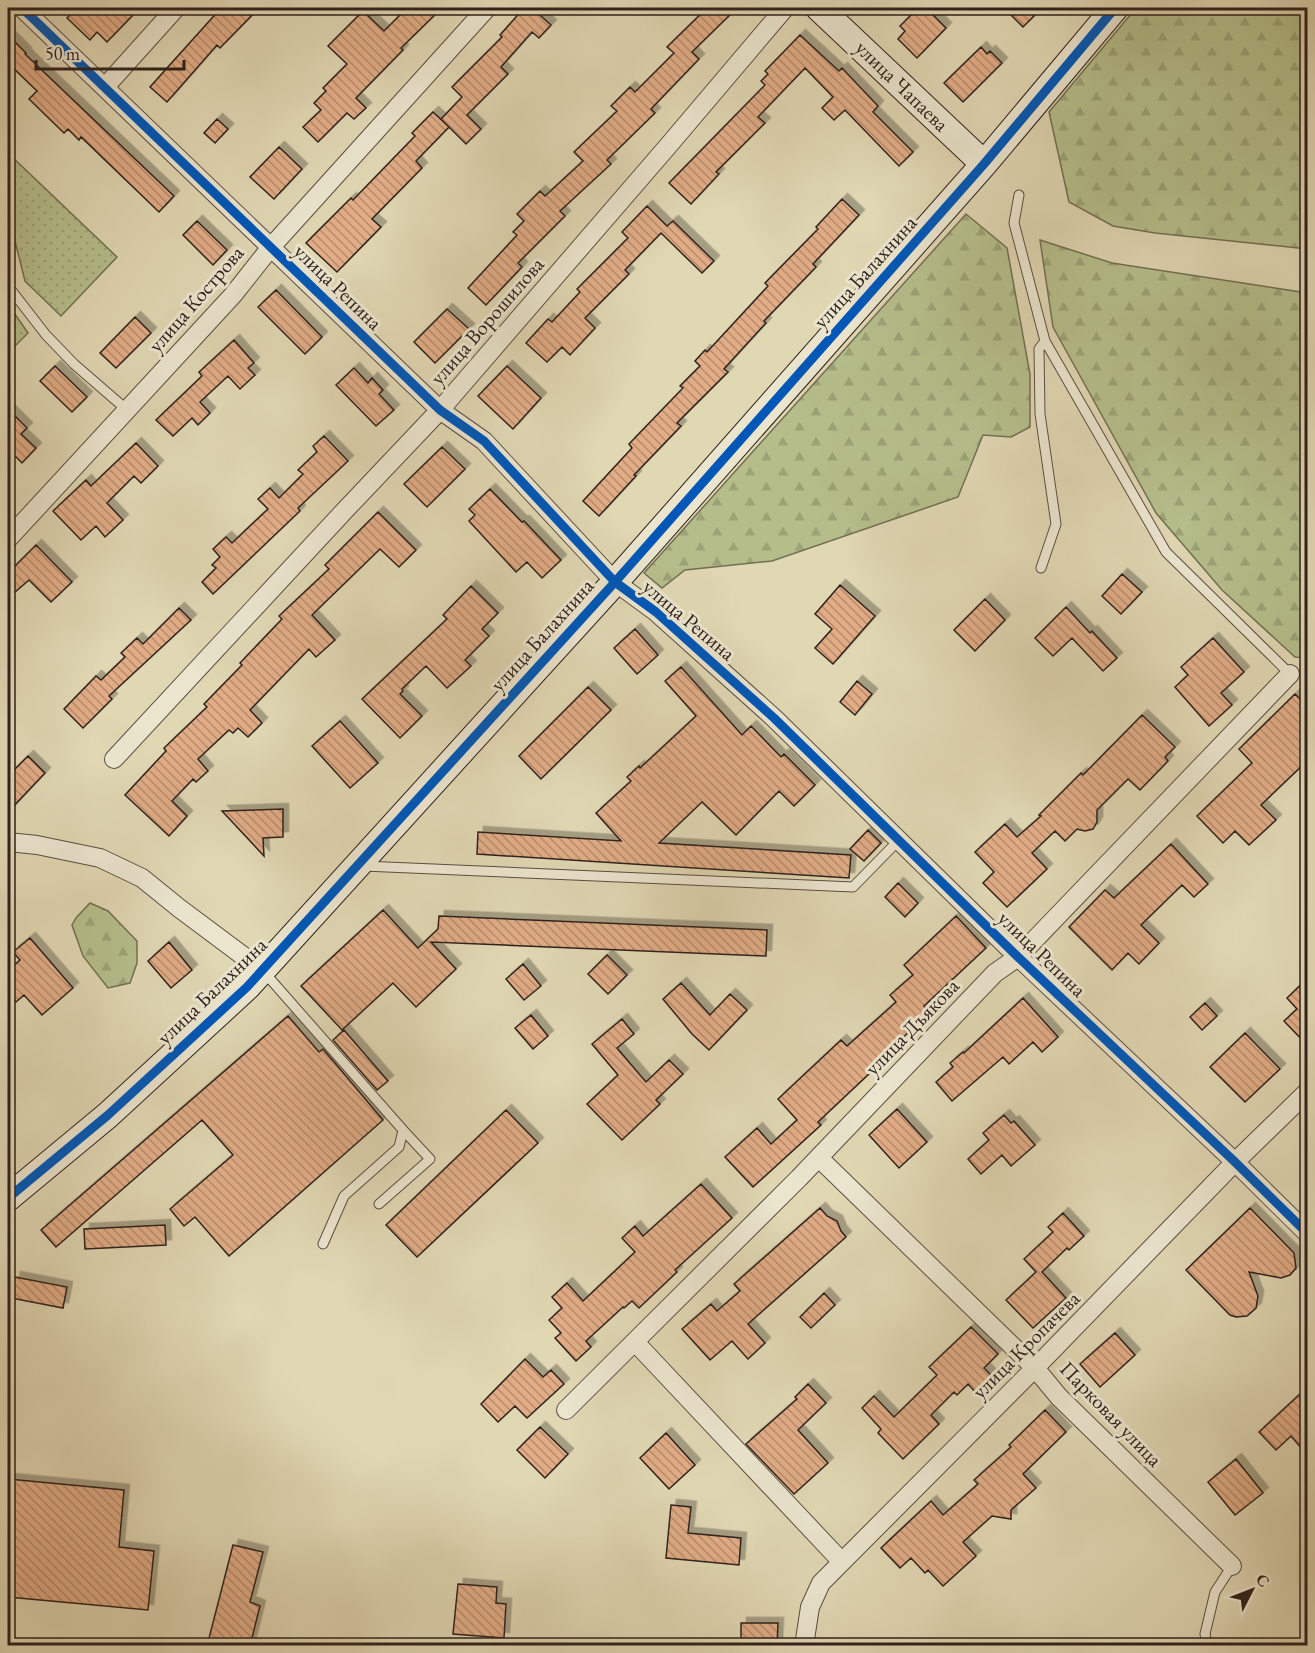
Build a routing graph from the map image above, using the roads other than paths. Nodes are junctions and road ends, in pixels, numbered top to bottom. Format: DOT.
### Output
graph roads {
  1 [pos="22,8"];
  2 [pos="176,8"];
  3 [pos="487,8"];
  4 [pos="785,8"];
  5 [pos="819,8"];
  6 [pos="1115,8"];
  7 [pos="105,87"];
  8 [pos="984,164"];
  9 [pos="1019,195"];
  10 [pos="271,247"];
  11 [pos="8,286"];
  12 [pos="1045,341"];
  13 [pos="127,410"];
  14 [pos="440,410"];
  15 [pos="8,538"];
  16 [pos="1041,568"];
  17 [pos="615,582"];
  18 [pos="1290,675"];
  19 [pos="114,759"];
  20 [pos="899,840"];
  21 [pos="8,842"];
  22 [pos="357,866"];
  23 [pos="1018,957"];
  24 [pos="262,970"];
  25 [pos="1308,1092"];
  26 [pos="403,1130"];
  27 [pos="819,1158"];
  28 [pos="1235,1162"];
  29 [pos="8,1198"];
  30 [pos="379,1204"];
  31 [pos="1308,1234"];
  32 [pos="323,1244"];
  33 [pos="635,1342"];
  34 [pos="1035,1368"];
  35 [pos="566,1410"];
  36 [pos="842,1562"];
  37 [pos="1232,1566"];
  38 [pos="804,1646"];
  39 [pos="1207,1646"];
  1 -- 7 [label="street, улица Репина"];
  2 -- 7 [label="street"];
  3 -- 10 [label="street, улица Кострова"];
  4 -- 14 [label="street, улица Ворошилова"];
  5 -- 8 [label="street, улица Чапаева"];
  6 -- 8 [label="street, улица Балахнина"];
  7 -- 10 [label="street, улица Репина"];
  8 -- 17 [label="street, улица Балахнина"];
  9 -- 12 [label="lane"];
  10 -- 13 [label="street, улица Кострова"];
  10 -- 14 [label="street, улица Репина"];
  11 -- 13 [label="lane"];
  12 -- 16 [label="lane"];
  12 -- 18 [label="lane"];
  13 -- 15 [label="street, улица Кострова"];
  14 -- 17 [label="street, улица Репина"];
  14 -- 19 [label="street, улица Ворошилова"];
  17 -- 20 [label="street, улица Репина"];
  17 -- 22 [label="street, улица Балахнина"];
  18 -- 23 [label="street, улица Дъякова"];
  20 -- 22 [label="lane"];
  20 -- 23 [label="street, улица Репина"];
  21 -- 24 [label="street"];
  22 -- 24 [label="street, улица Балахнина"];
  23 -- 27 [label="street, улица Дъякова"];
  23 -- 28 [label="street, улица Репина"];
  24 -- 26 [label="lane"];
  24 -- 29 [label="street, улица Балахнина"];
  25 -- 28 [label="street, улица Кропачева"];
  26 -- 30 [label="lane"];
  26 -- 32 [label="lane"];
  27 -- 33 [label="street, улица Дъякова"];
  27 -- 34 [label="street, Парковая улица"];
  28 -- 31 [label="street, улица Репина"];
  28 -- 34 [label="street, улица Кропачева"];
  33 -- 35 [label="street, улица Дъякова"];
  33 -- 36 [label="street"];
  34 -- 36 [label="street, улица Кропачева"];
  34 -- 37 [label="street, Парковая улица"];
  36 -- 38 [label="street, улица Кропачева"];
  37 -- 39 [label="lane, Парковая улица"];
}
